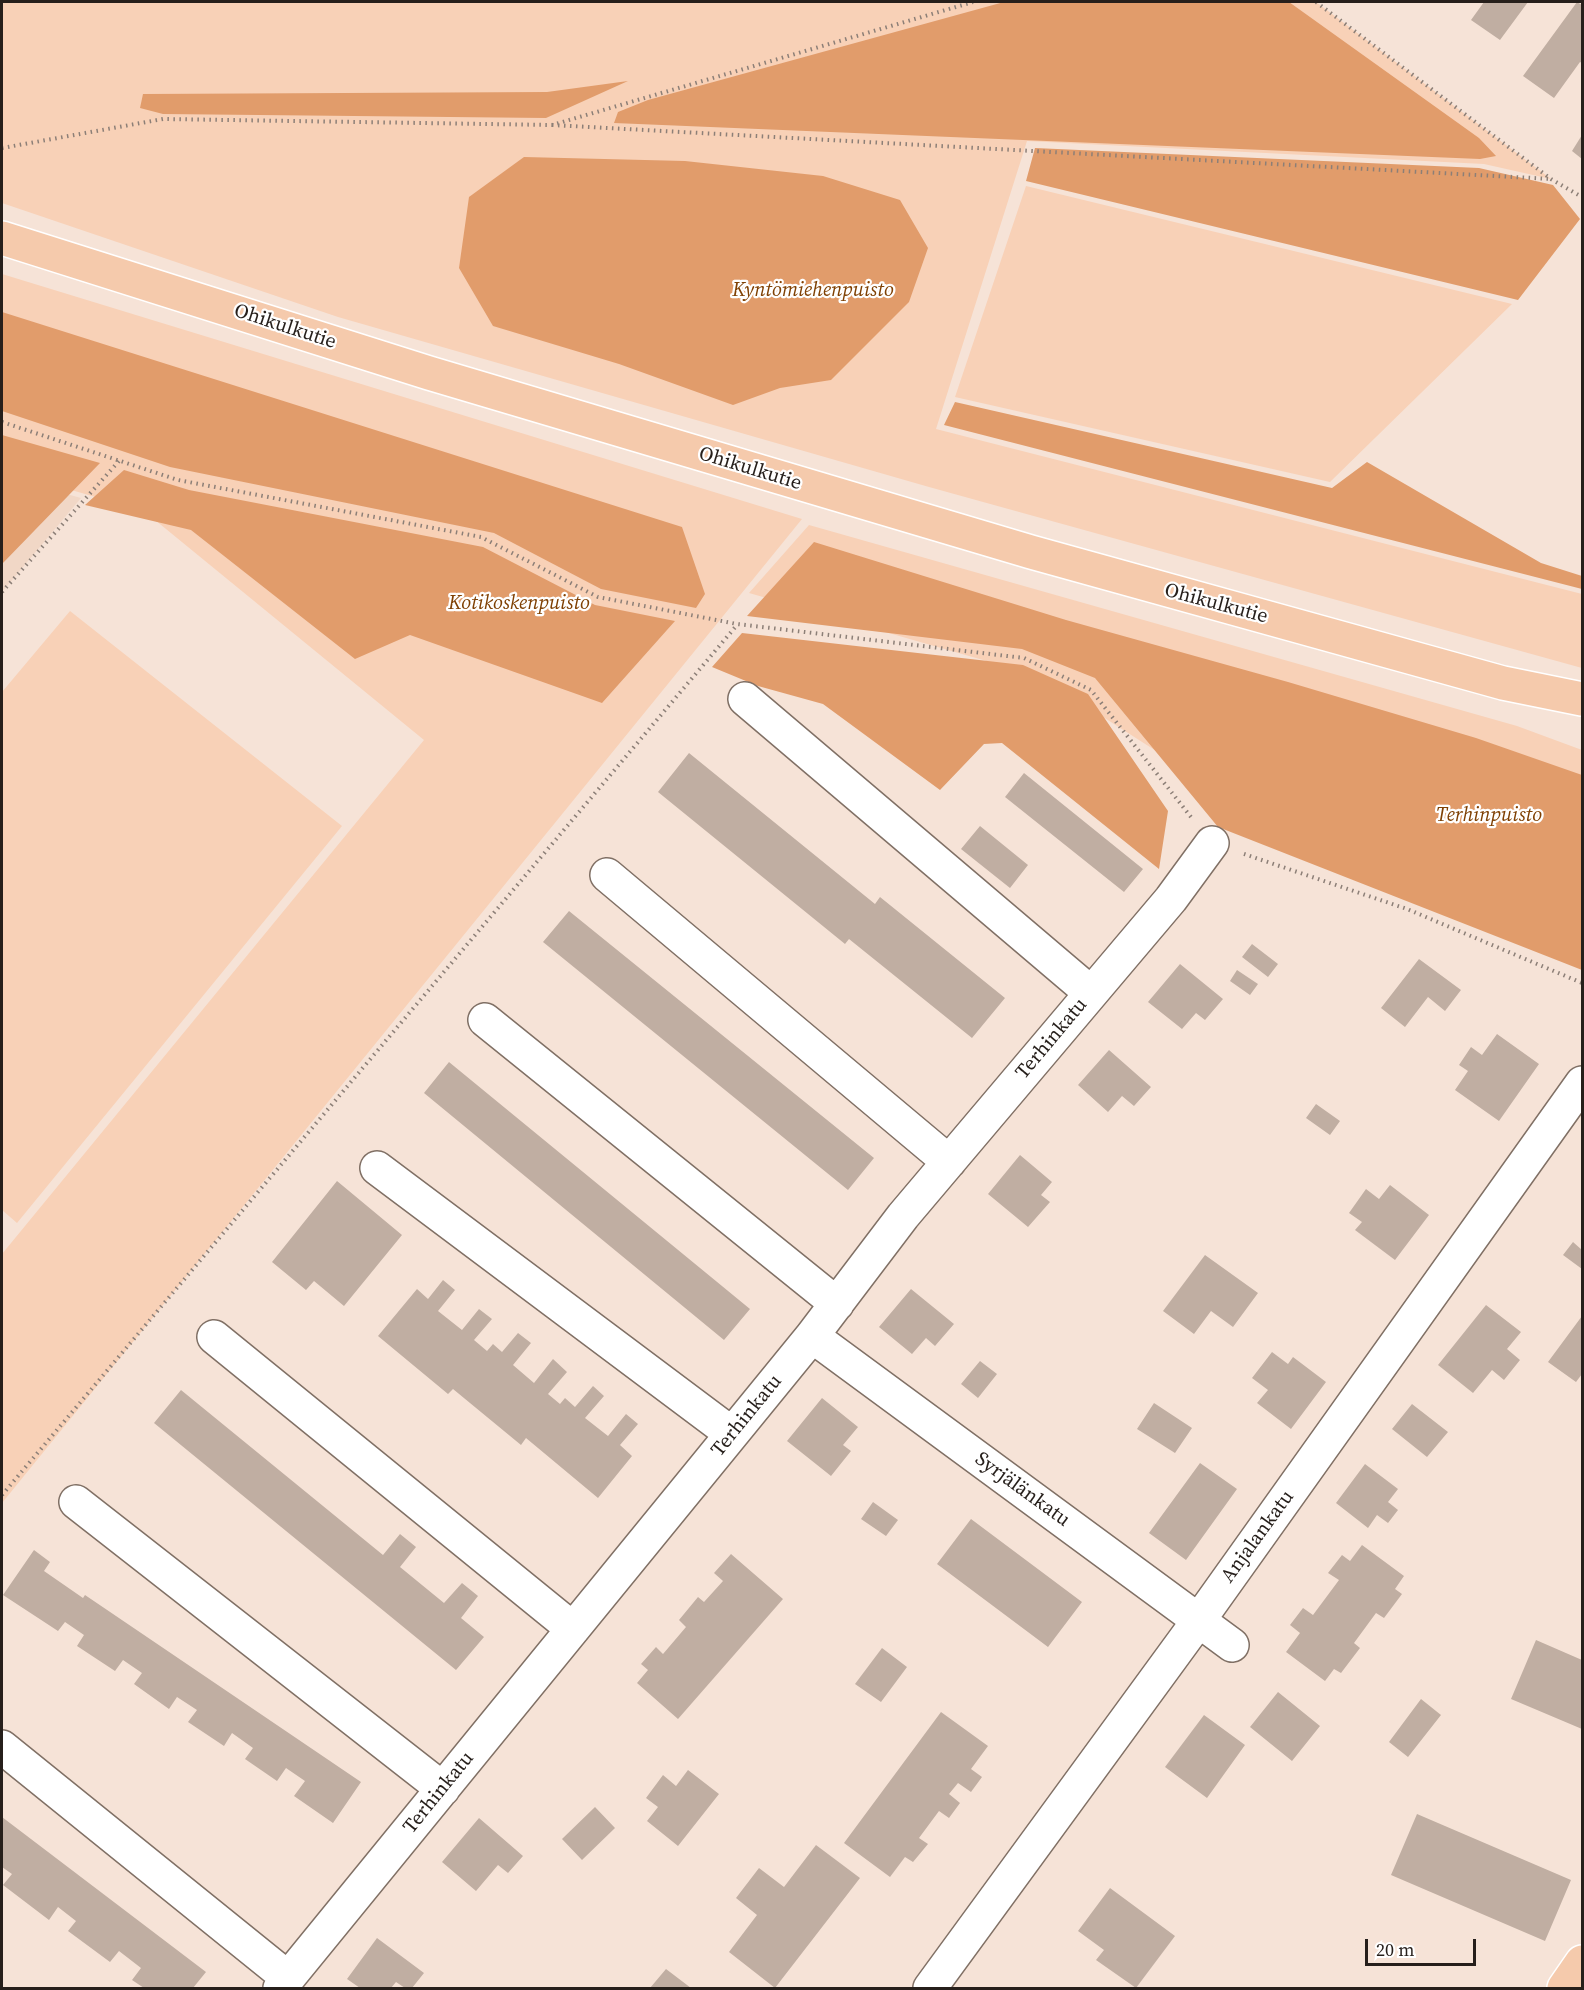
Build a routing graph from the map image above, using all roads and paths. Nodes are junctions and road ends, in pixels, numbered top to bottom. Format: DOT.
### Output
graph roads {
  1 [pos="973,2"];
  2 [pos="1316,2"];
  3 [pos="552,125"];
  4 [pos="2,148"];
  5 [pos="1551,179"];
  6 [pos="1582,197"];
  7 [pos="2,238"];
  8 [pos="2,422"];
  9 [pos="119,461"];
  10 [pos="2,592"];
  11 [pos="737,624"];
  12 [pos="1503,683"];
  13 [pos="745,699"];
  14 [pos="1582,699"];
  15 [pos="1582,716"];
  16 [pos="1212,843"];
  17 [pos="607,875"];
  18 [pos="1582,983"];
  19 [pos="1091,993"];
  20 [pos="485,1020"];
  21 [pos="1582,1083"];
  22 [pos="949,1162"];
  23 [pos="377,1168"];
  24 [pos="837,1304"];
  25 [pos="812,1336"];
  26 [pos="214,1337"];
  27 [pos="732,1434"];
  28 [pos="2,1495"];
  29 [pos="76,1502"];
  30 [pos="1199,1620"];
  31 [pos="573,1629"];
  32 [pos="1232,1645"];
  33 [pos="2,1747"];
  34 [pos="443,1789"];
  35 [pos="1582,1962"];
  36 [pos="284,1983"];
  37 [pos="930,1989"];
  38 [pos="1564,1989"];
  1 -- 3 [label="path"];
  2 -- 5 [label="path"];
  3 -- 4 [label="path"];
  3 -- 5 [label="path"];
  5 -- 6 [label="path"];
  7 -- 12 [label="main road, Ohikulkutie"];
  8 -- 9 [label="path"];
  9 -- 10 [label="path"];
  9 -- 11 [label="path"];
  11 -- 16 [label="path"];
  11 -- 28 [label="path"];
  12 -- 14 [label="main road, Ohikulkutie"];
  12 -- 15 [label="main road, Ohikulkutie"];
  13 -- 19 [label="street"];
  16 -- 18 [label="path"];
  16 -- 19 [label="street, Terhinkatu"];
  17 -- 22 [label="street"];
  19 -- 22 [label="street, Terhinkatu"];
  20 -- 24 [label="street"];
  21 -- 30 [label="street, Anjalankatu"];
  22 -- 24 [label="street, Terhinkatu"];
  23 -- 27 [label="street"];
  24 -- 25 [label="street, Terhinkatu"];
  25 -- 27 [label="street, Terhinkatu"];
  25 -- 30 [label="street, Syrjälänkatu"];
  26 -- 31 [label="street"];
  27 -- 31 [label="street, Terhinkatu"];
  29 -- 34 [label="street"];
  30 -- 32 [label="street, Syrjälänkatu"];
  30 -- 37 [label="street, Anjalankatu"];
  31 -- 34 [label="street, Terhinkatu"];
  33 -- 36 [label="street"];
  34 -- 36 [label="street, Terhinkatu"];
  35 -- 38 [label="main road"];
}
